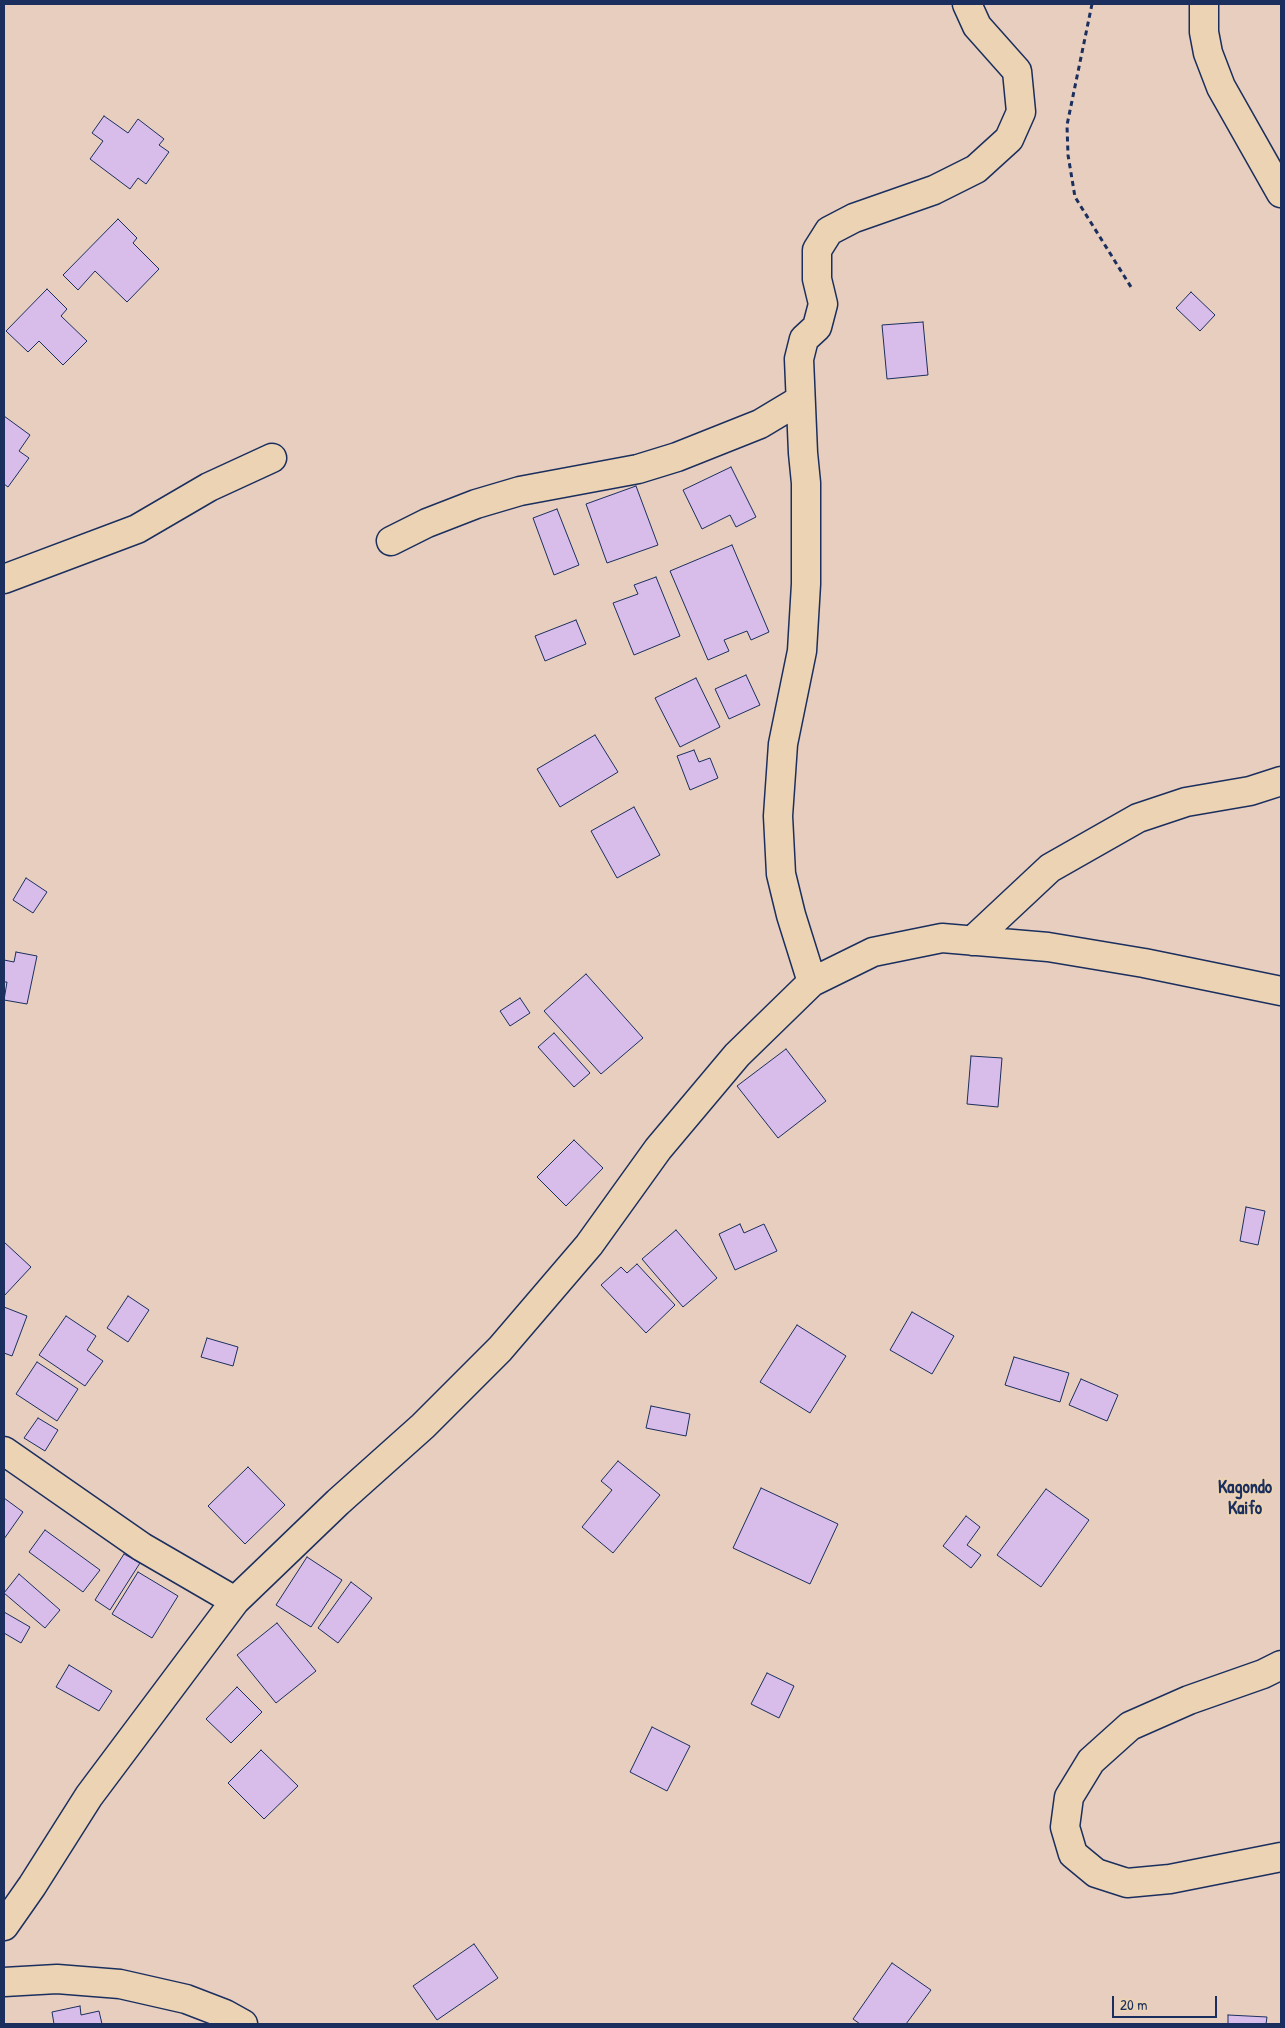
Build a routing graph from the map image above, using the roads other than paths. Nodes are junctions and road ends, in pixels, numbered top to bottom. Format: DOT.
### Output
graph roads {
  1 [pos="967,4"];
  2 [pos="1204,4"];
  3 [pos="1281,193"];
  4 [pos="800,400"];
  5 [pos="272,458"];
  6 [pos="391,540"];
  7 [pos="4,579"];
  8 [pos="1281,781"];
  9 [pos="972,941"];
  10 [pos="812,982"];
  11 [pos="1281,991"];
  12 [pos="4,1451"];
  13 [pos="235,1601"];
  14 [pos="1281,1665"];
  15 [pos="1281,1857"];
  16 [pos="4,1926"];
  17 [pos="4,1982"];
  18 [pos="243,2024"];
  1 -- 4 [label="street"];
  2 -- 3 [label="street"];
  4 -- 6 [label="street"];
  4 -- 10 [label="street"];
  5 -- 7 [label="street"];
  8 -- 9 [label="street"];
  9 -- 10 [label="street"];
  9 -- 11 [label="street"];
  10 -- 13 [label="street"];
  12 -- 13 [label="street"];
  13 -- 16 [label="street"];
  14 -- 15 [label="street"];
  17 -- 18 [label="street"];
}
